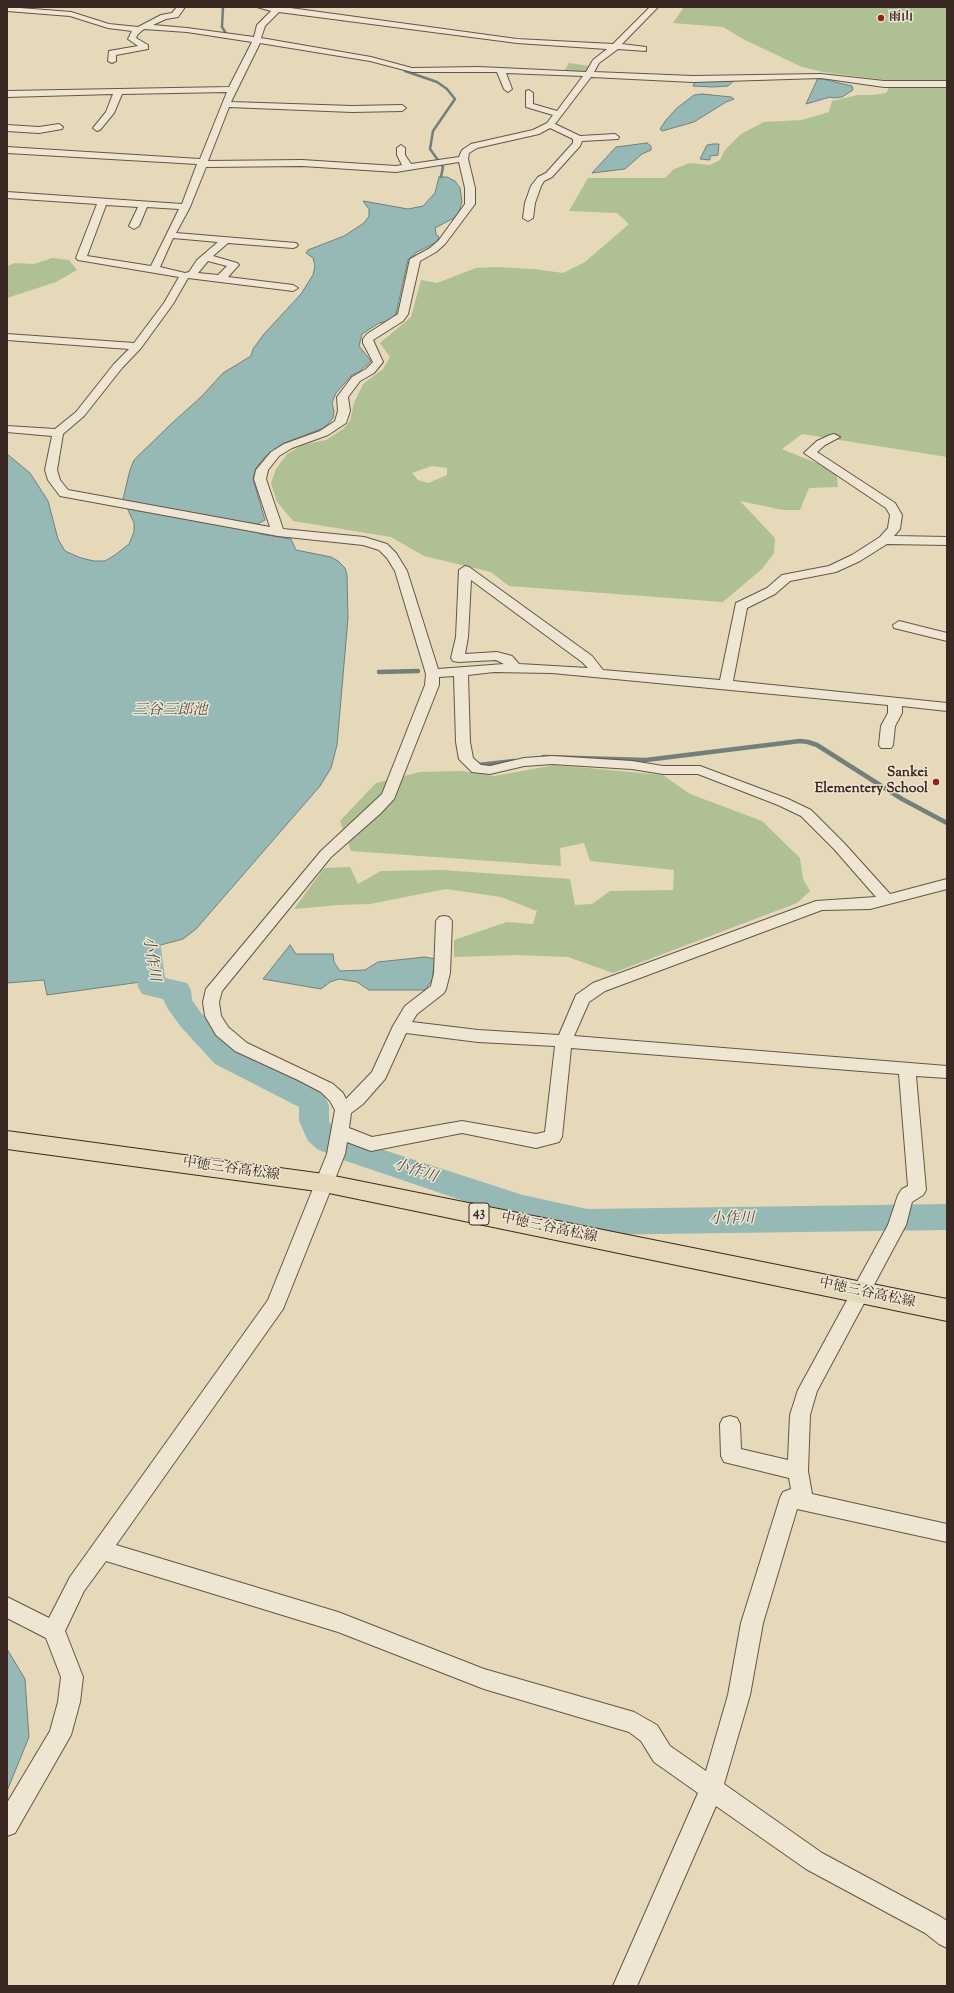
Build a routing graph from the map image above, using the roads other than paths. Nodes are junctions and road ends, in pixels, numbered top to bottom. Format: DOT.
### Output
graph roads {
  1 [pos="181,7"];
  2 [pos="260,7"];
  3 [pos="654,7"];
  4 [pos="278,8"];
  5 [pos="7,9"];
  6 [pos="141,28"];
  7 [pos="257,40"];
  8 [pos="615,47"];
  9 [pos="643,49"];
  10 [pos="112,61"];
  11 [pos="500,71"];
  12 [pos="590,74"];
  13 [pos="947,84"];
  14 [pos="232,89"];
  15 [pos="508,89"];
  16 [pos="119,91"];
  17 [pos="529,93"];
  18 [pos="7,94"];
  19 [pos="226,104"];
  20 [pos="402,108"];
  21 [pos="558,114"];
  22 [pos="550,125"];
  23 [pos="59,127"];
  24 [pos="7,128"];
  25 [pos="97,128"];
  26 [pos="615,137"];
  27 [pos="578,139"];
  28 [pos="400,148"];
  29 [pos="7,150"];
  30 [pos="463,159"];
  31 [pos="204,163"];
  32 [pos="408,167"];
  33 [pos="549,175"];
  34 [pos="543,194"];
  35 [pos="7,195"];
  36 [pos="103,201"];
  37 [pos="144,204"];
  38 [pos="185,207"];
  39 [pos="528,218"];
  40 [pos="134,226"];
  41 [pos="170,235"];
  42 [pos="226,239"];
  43 [pos="293,245"];
  44 [pos="206,257"];
  45 [pos="154,269"];
  46 [pos="188,276"];
  47 [pos="220,278"];
  48 [pos="293,288"];
  49 [pos="7,337"];
  50 [pos="137,346"];
  51 [pos="7,429"];
  52 [pos="58,433"];
  53 [pos="834,437"];
  54 [pos="278,532"];
  55 [pos="884,540"];
  56 [pos="947,541"];
  57 [pos="899,625"];
  58 [pos="947,636"];
  59 [pos="514,667"];
  60 [pos="461,671"];
  61 [pos="599,673"];
  62 [pos="433,674"];
  63 [pos="726,684"];
  64 [pos="895,701"];
  65 [pos="947,707"];
  66 [pos="886,745"];
  67 [pos="947,884"];
  68 [pos="886,899"];
  69 [pos="444,921"];
  70 [pos="401,1026"];
  71 [pos="564,1041"];
  72 [pos="907,1070"];
  73 [pos="947,1072"];
  74 [pos="343,1110"];
  75 [pos="7,1140"];
  76 [pos="339,1141"];
  77 [pos="324,1183"];
  78 [pos="861,1292"];
  79 [pos="947,1310"];
  80 [pos="730,1424"];
  81 [pos="798,1471"];
  82 [pos="803,1501"];
  83 [pos="947,1533"];
  84 [pos="101,1550"];
  85 [pos="7,1607"];
  86 [pos="54,1631"];
  87 [pos="712,1788"];
  88 [pos="7,1825"];
  89 [pos="947,1936"];
  90 [pos="625,1986"];
  1 -- 6 [label="street"];
  2 -- 4 [label="street"];
  3 -- 8 [label="street"];
  4 -- 7 [label="street"];
  4 -- 8 [label="street"];
  5 -- 6 [label="street"];
  6 -- 7 [label="street"];
  6 -- 10 [label="street"];
  7 -- 11 [label="street"];
  7 -- 14 [label="street"];
  8 -- 9 [label="street"];
  8 -- 12 [label="street"];
  11 -- 12 [label="street"];
  11 -- 15 [label="street"];
  12 -- 13 [label="street"];
  12 -- 21 [label="street"];
  14 -- 16 [label="street"];
  14 -- 19 [label="street"];
  16 -- 18 [label="street"];
  16 -- 25 [label="street"];
  17 -- 21 [label="street"];
  19 -- 20 [label="street"];
  19 -- 31 [label="street"];
  21 -- 22 [label="street"];
  22 -- 27 [label="street"];
  22 -- 30 [label="street"];
  23 -- 24 [label="street"];
  26 -- 27 [label="street"];
  27 -- 33 [label="street"];
  28 -- 32 [label="street"];
  29 -- 31 [label="street"];
  30 -- 32 [label="street"];
  30 -- 54 [label="street"];
  31 -- 32 [label="street"];
  31 -- 38 [label="street"];
  33 -- 34 [label="street"];
  33 -- 39 [label="street"];
  35 -- 36 [label="street"];
  36 -- 37 [label="street"];
  36 -- 45 [label="street"];
  37 -- 38 [label="street"];
  37 -- 40 [label="street"];
  38 -- 41 [label="street"];
  41 -- 42 [label="street"];
  41 -- 45 [label="street"];
  42 -- 43 [label="street"];
  42 -- 44 [label="street"];
  44 -- 46 [label="street"];
  44 -- 47 [label="street"];
  45 -- 46 [label="street"];
  46 -- 47 [label="street"];
  46 -- 50 [label="street"];
  47 -- 48 [label="street"];
  49 -- 50 [label="street"];
  50 -- 52 [label="street"];
  51 -- 52 [label="street"];
  52 -- 54 [label="street"];
  53 -- 55 [label="street"];
  54 -- 62 [label="street"];
  55 -- 56 [label="street"];
  55 -- 63 [label="street"];
  57 -- 58 [label="street"];
  59 -- 60 [label="street"];
  59 -- 61 [label="street"];
  59 -- 61 [label="street"];
  60 -- 62 [label="street"];
  60 -- 68 [label="street"];
  61 -- 63 [label="street"];
  62 -- 74 [label="street"];
  63 -- 64 [label="street"];
  64 -- 65 [label="street"];
  64 -- 66 [label="street"];
  67 -- 68 [label="street"];
  68 -- 71 [label="street"];
  69 -- 70 [label="street"];
  70 -- 71 [label="street"];
  70 -- 74 [label="street"];
  71 -- 72 [label="street"];
  71 -- 76 [label="street"];
  72 -- 73 [label="street"];
  72 -- 78 [label="street"];
  74 -- 76 [label="street"];
  75 -- 77 [label="main road, 中徳三谷高松線 / 43"];
  76 -- 77 [label="street"];
  77 -- 78 [label="main road, 中徳三谷高松線 / 43"];
  77 -- 84 [label="street"];
  78 -- 79 [label="main road, 中徳三谷高松線 / 43"];
  78 -- 81 [label="street"];
  80 -- 81 [label="street"];
  81 -- 82 [label="street"];
  82 -- 83 [label="street"];
  82 -- 87 [label="street"];
  84 -- 86 [label="street"];
  84 -- 87 [label="street"];
  85 -- 86 [label="street"];
  86 -- 88 [label="street"];
  87 -- 89 [label="street"];
  87 -- 90 [label="street"];
}
